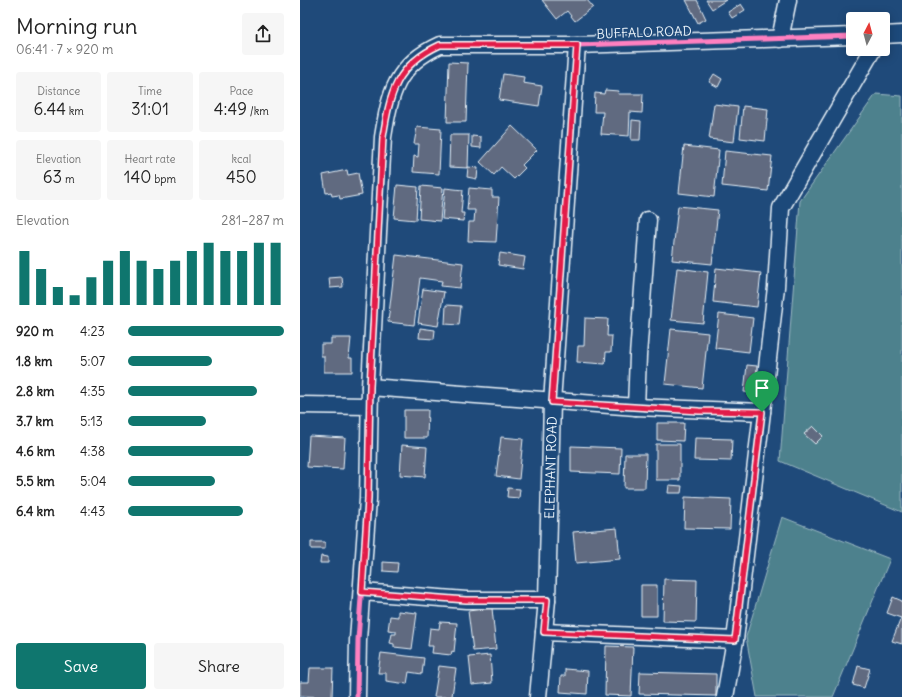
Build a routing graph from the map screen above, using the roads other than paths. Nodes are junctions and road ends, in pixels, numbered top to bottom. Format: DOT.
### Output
graph roads {
  1 [pos="788,0"];
  2 [pos="902,34"];
  3 [pos="890,35"];
  4 [pos="846,36"];
  5 [pos="780,39"];
  6 [pos="577,45"];
  7 [pos="869,56"];
  8 [pos="648,220"];
  9 [pos="370,387"];
  10 [pos="552,402"];
  11 [pos="300,405"];
  12 [pos="369,406"];
  13 [pos="636,407"];
  14 [pos="762,412"];
  15 [pos="362,592"];
  16 [pos="547,600"];
  17 [pos="544,632"];
  18 [pos="735,640"];
  19 [pos="357,697"];
  20 [pos="538,697"];
  21 [pos="725,697"];
  1 -- 5 [label="street"];
  2 -- 3 [label="street"];
  4 -- 5 [label="street, BUFFALO ROAD"];
  5 -- 6 [label="street, BUFFALO ROAD"];
  6 -- 9 [label="street, BUFFALO ROAD"];
  6 -- 10 [label="street, ELEPHANT ROAD"];
  7 -- 14 [label="street"];
  8 -- 13 [label="street"];
  9 -- 10 [label="street"];
  9 -- 12 [label="street, BUFFALO ROAD"];
  10 -- 13 [label="street"];
  10 -- 16 [label="street, ELEPHANT ROAD"];
  11 -- 12 [label="street"];
  12 -- 15 [label="street, BUFFALO ROAD"];
  13 -- 14 [label="street"];
  14 -- 18 [label="street"];
  15 -- 16 [label="street"];
  15 -- 19 [label="street, BUFFALO ROAD"];
  16 -- 17 [label="street, ELEPHANT ROAD"];
  17 -- 18 [label="street"];
  17 -- 20 [label="street, ELEPHANT ROAD"];
  18 -- 21 [label="street"];
}
